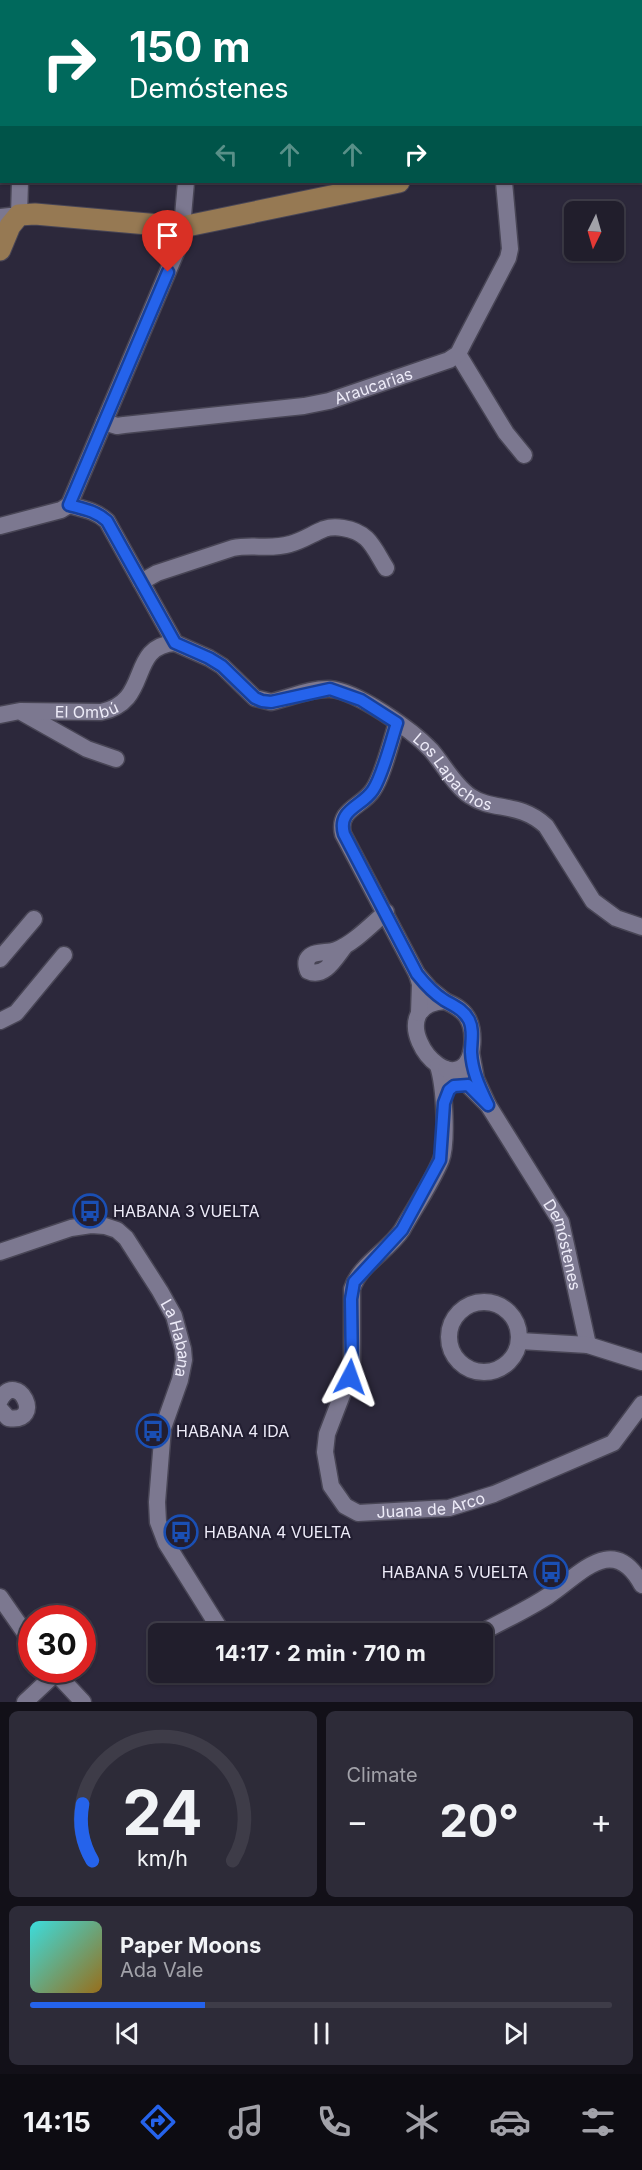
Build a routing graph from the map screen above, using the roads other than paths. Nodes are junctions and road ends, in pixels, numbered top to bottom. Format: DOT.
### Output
graph roads {
  1 [pos="20,183"];
  2 [pos="186,183"];
  3 [pos="387,183"];
  4 [pos="504,183"];
  5 [pos="337,187"];
  6 [pos="10,216"];
  7 [pos="182,227"];
  8 [pos="0,250"];
  9 [pos="458,354"];
  10 [pos="104,422"];
  11 [pos="524,455"];
  12 [pos="69,505"];
  13 [pos="0,526"];
  14 [pos="386,568"];
  15 [pos="141,582"];
  16 [pos="175,643"];
  17 [pos="20,711"];
  18 [pos="0,715"];
  19 [pos="397,723"];
  20 [pos="116,759"];
  21 [pos="386,912"];
  22 [pos="34,919"];
  23 [pos="642,927"];
  24 [pos="345,946"];
  25 [pos="64,955"];
  26 [pos="0,959"];
  27 [pos="417,974"];
  28 [pos="445,1001"];
  29 [pos="419,1013"];
  30 [pos="0,1021"];
  31 [pos="471,1052"];
  32 [pos="442,1067"];
  33 [pos="468,1085"];
  34 [pos="444,1103"];
  35 [pos="488,1105"];
  36 [pos="0,1252"];
  37 [pos="520,1341"];
  38 [pos="588,1345"];
  39 [pos="642,1362"];
  40 [pos="0,1400"];
  41 [pos="642,1404"];
  42 [pos="3,1419"];
  43 [pos="642,1585"];
  44 [pos="0,1597"];
  45 [pos="18,1623"];
  46 [pos="216,1623"];
  47 [pos="493,1626"];
  48 [pos="43,1683"];
  49 [pos="66,1683"];
  50 [pos="25,1702"];
  51 [pos="83,1702"];
  1 -- 6 [label="street"];
  2 -- 7 [label="street"];
  3 -- 5 [label="main road"];
  4 -- 9 [label="street"];
  5 -- 7 [label="main road"];
  6 -- 7 [label="main road"];
  6 -- 8 [label="main road"];
  7 -- 10 [label="street"];
  9 -- 10 [label="street, Araucarias"];
  9 -- 11 [label="street"];
  10 -- 12 [label="street"];
  12 -- 13 [label="street"];
  12 -- 15 [label="street"];
  14 -- 15 [label="street"];
  15 -- 16 [label="street"];
  16 -- 17 [label="street, El Ombú"];
  16 -- 19 [label="street, Los Lapachos"];
  17 -- 18 [label="street, El Ombú"];
  17 -- 20 [label="street"];
  19 -- 21 [label="street"];
  19 -- 23 [label="street, Los Lapachos"];
  21 -- 24 [label="street"];
  21 -- 27 [label="street"];
  22 -- 26 [label="street"];
  25 -- 30 [label="street"];
  27 -- 28 [label="street, Demóstenes"];
  27 -- 29 [label="street, Demóstenes"];
  28 -- 29 [label="street"];
  28 -- 31 [label="street, Demóstenes"];
  29 -- 32 [label="street, Demóstenes"];
  31 -- 32 [label="street"];
  31 -- 35 [label="street, Demóstenes"];
  32 -- 33 [label="street, Demóstenes"];
  32 -- 34 [label="street, Juana de Arco"];
  33 -- 34 [label="street"];
  33 -- 35 [label="street, Demóstenes"];
  34 -- 41 [label="street, Juana de Arco"];
  35 -- 38 [label="street, Demóstenes"];
  36 -- 46 [label="street, La Habana"];
  37 -- 37 [label="street"];
  37 -- 38 [label="street"];
  38 -- 39 [label="street"];
  40 -- 42 [label="street"];
  43 -- 47 [label="street"];
  44 -- 45 [label="street"];
  48 -- 50 [label="street"];
  49 -- 51 [label="street"];
}
